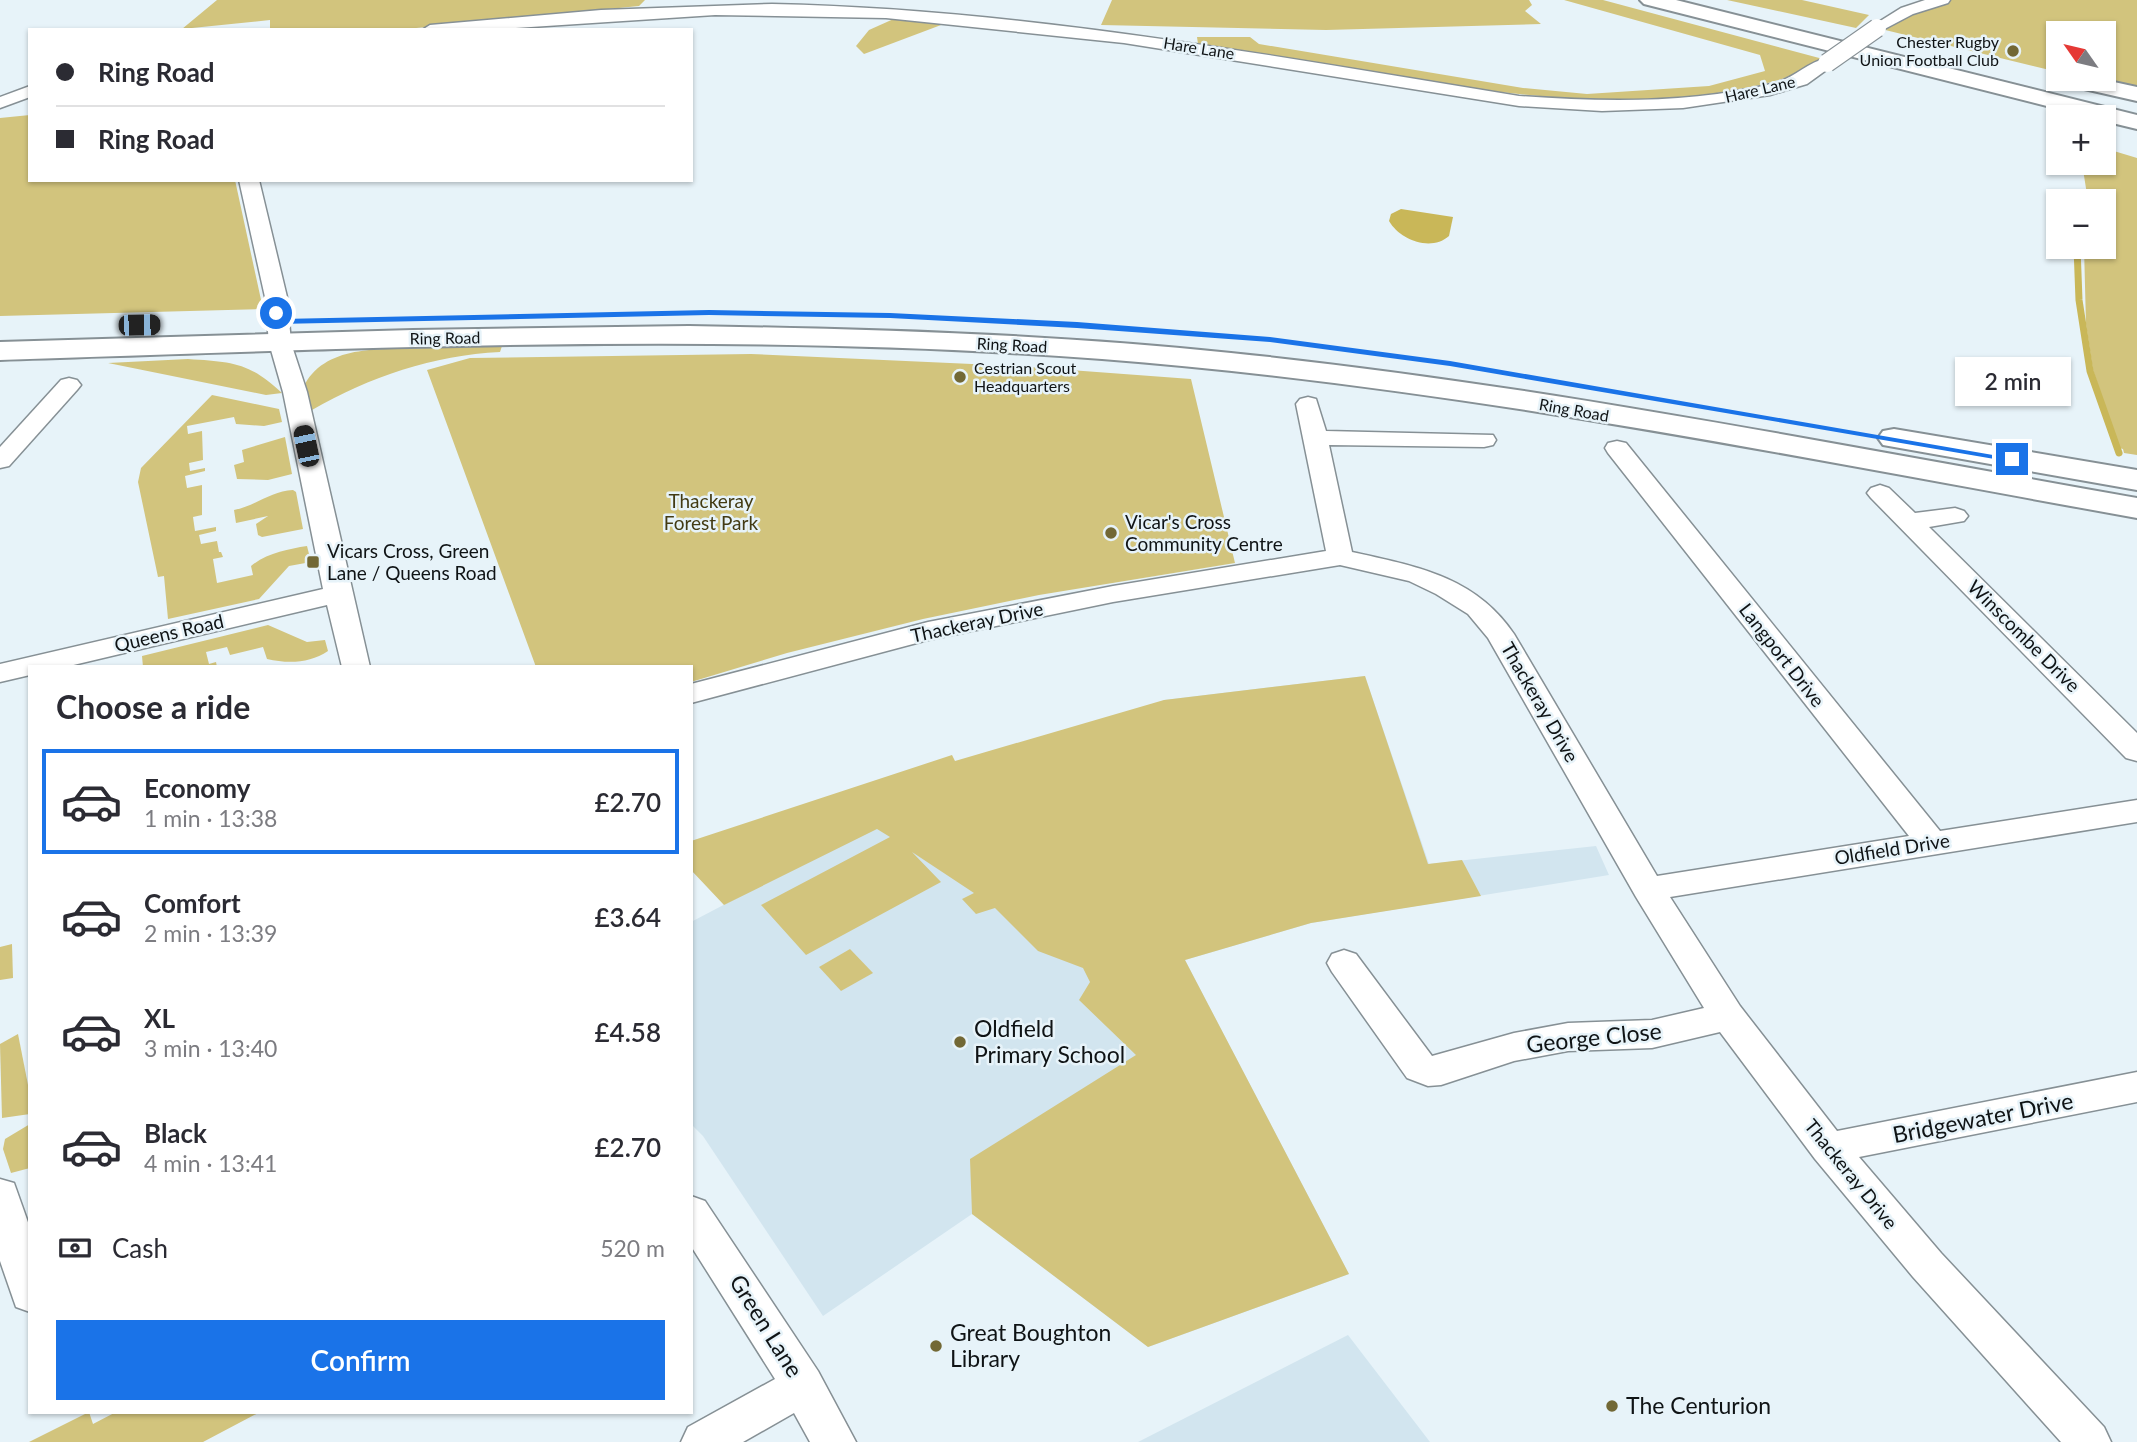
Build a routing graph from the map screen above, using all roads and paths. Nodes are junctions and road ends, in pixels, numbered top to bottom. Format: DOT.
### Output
graph roads {
  1 [pos="1637,0"];
  2 [pos="1651,0"];
  3 [pos="1942,0"];
  4 [pos="1698,1"];
  5 [pos="649,5"];
  6 [pos="448,28"];
  7 [pos="1973,59"];
  8 [pos="2116,90"];
  9 [pos="28,93"];
  10 [pos="2137,94"];
  11 [pos="0,103"];
  12 [pos="2137,110"];
  13 [pos="2046,112"];
  14 [pos="2137,122"];
  15 [pos="2116,131"];
  16 [pos="2137,137"];
  17 [pos="249,182"];
  18 [pos="0,327"];
  19 [pos="279,332"];
  20 [pos="0,351"];
  21 [pos="69,385"];
  22 [pos="1308,404"];
  23 [pos="1316,438"];
  24 [pos="1485,440"];
  25 [pos="1636,460"];
  26 [pos="0,461"];
  27 [pos="2137,480"];
  28 [pos="1880,493"];
  29 [pos="2137,508"];
  30 [pos="1955,516"];
  31 [pos="1909,522"];
  32 [pos="1340,557"];
  33 [pos="338,594"];
  34 [pos="34,665"];
  35 [pos="356,665"];
  36 [pos="28,666"];
  37 [pos="0,673"];
  38 [pos="693,693"];
  39 [pos="2137,751"];
  40 [pos="2137,811"];
  41 [pos="1931,842"];
  42 [pos="1648,889"];
  43 [pos="1344,963"];
  44 [pos="1728,1016"];
  45 [pos="2137,1087"];
  46 [pos="1828,1148"];
  47 [pos="0,1195"];
  48 [pos="693,1216"];
  49 [pos="28,1287"];
  50 [pos="803,1385"];
  51 [pos="703,1442"];
  52 [pos="834,1442"];
  53 [pos="2089,1442"];
  1 -- 13 [label="highway"];
  2 -- 14 [label="highway"];
  3 -- 5 [label="street, Hare Lane, bridge"];
  4 -- 7 [label="highway"];
  4 -- 12 [label="highway"];
  5 -- 6 [label="street, Hare Lane"];
  8 -- 10 [label="highway"];
  9 -- 11 [label="street"];
  15 -- 16 [label="highway"];
  17 -- 19 [label="street"];
  18 -- 19 [label="highway, Ring Road"];
  19 -- 20 [label="highway, Ring Road"];
  19 -- 27 [label="highway, Ring Road"];
  19 -- 29 [label="highway, Ring Road"];
  19 -- 33 [label="street"];
  21 -- 26 [label="street"];
  22 -- 23 [label="street"];
  23 -- 24 [label="street"];
  23 -- 32 [label="street"];
  25 -- 41 [label="street, Langport Drive"];
  28 -- 31 [label="street, Winscombe Drive"];
  30 -- 31 [label="street"];
  31 -- 39 [label="street, Winscombe Drive"];
  32 -- 38 [label="street, Thackeray Drive"];
  32 -- 42 [label="street, Thackeray Drive"];
  33 -- 34 [label="street, Queens Road"];
  33 -- 35 [label="street"];
  36 -- 37 [label="street, Queens Road"];
  40 -- 41 [label="street, Oldfield Drive"];
  41 -- 42 [label="street, Oldfield Drive"];
  42 -- 44 [label="street, Thackeray Drive"];
  43 -- 44 [label="street, George Close"];
  44 -- 46 [label="street, Thackeray Drive"];
  45 -- 46 [label="street, Bridgewater Drive"];
  46 -- 53 [label="street, Thackeray Drive"];
  47 -- 49 [label="street"];
  48 -- 50 [label="street, Green Lane"];
  50 -- 51 [label="street"];
  50 -- 52 [label="street, Green Lane"];
}
